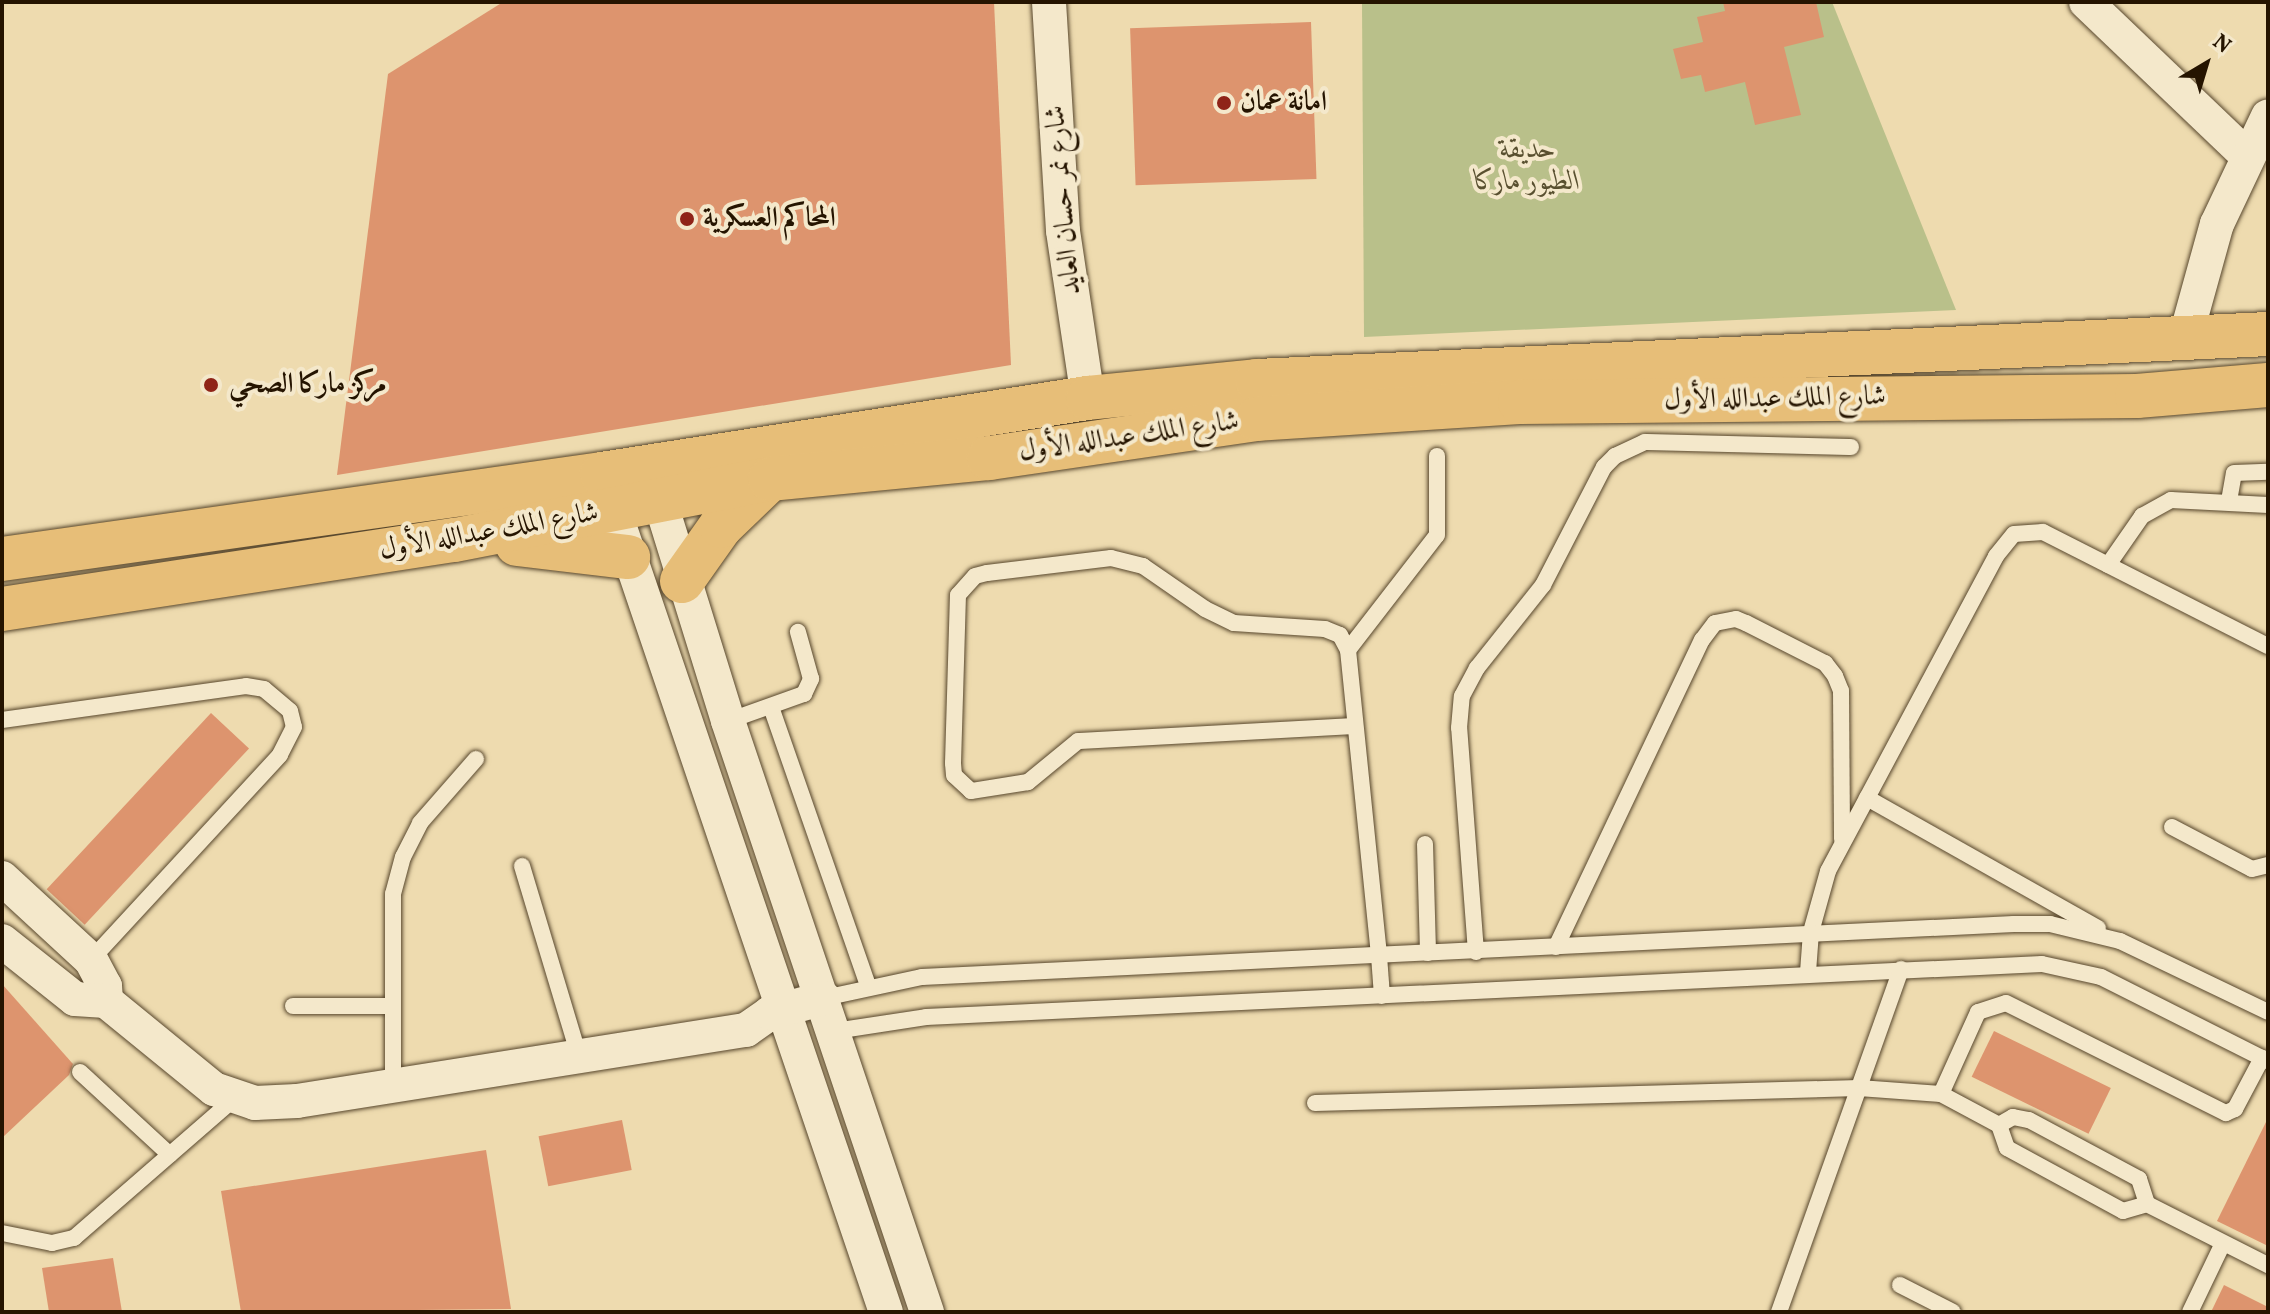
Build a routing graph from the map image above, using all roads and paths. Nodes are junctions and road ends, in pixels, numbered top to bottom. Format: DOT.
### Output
graph roads {
  1 [pos="1049,2"];
  2 [pos="2086,2"];
  3 [pos="2268,116"];
  4 [pos="2247,156"];
  5 [pos="2268,334"];
  6 [pos="2185,339"];
  7 [pos="2268,385"];
  8 [pos="1088,398"];
  9 [pos="1851,447"];
  10 [pos="1437,456"];
  11 [pos="2268,472"];
  12 [pos="770,479"];
  13 [pos="655,484"];
  14 [pos="608,492"];
  15 [pos="2229,501"];
  16 [pos="2268,505"];
  17 [pos="455,540"];
  18 [pos="628,557"];
  19 [pos="2,559"];
  20 [pos="2108,565"];
  21 [pos="682,581"];
  22 [pos="2,609"];
  23 [pos="798,632"];
  24 [pos="2268,646"];
  25 [pos="1348,650"];
  26 [pos="771,707"];
  27 [pos="2,720"];
  28 [pos="728,721"];
  29 [pos="1355,726"];
  30 [pos="690,734"];
  31 [pos="476,759"];
  32 [pos="1867,798"];
  33 [pos="2172,827"];
  34 [pos="1842,843"];
  35 [pos="1425,844"];
  36 [pos="2268,865"];
  37 [pos="522,866"];
  38 [pos="2,878"];
  39 [pos="1811,932"];
  40 [pos="2,941"];
  41 [pos="2120,941"];
  42 [pos="1556,947"];
  43 [pos="1476,952"];
  44 [pos="1428,953"];
  45 [pos="1379,956"];
  46 [pos="91,960"];
  47 [pos="1901,969"];
  48 [pos="1808,972"];
  49 [pos="868,985"];
  50 [pos="1382,996"];
  51 [pos="824,998"];
  52 [pos="106,1001"];
  53 [pos="293,1006"];
  54 [pos="391,1006"];
  55 [pos="2268,1012"];
  56 [pos="789,1024"];
  57 [pos="835,1031"];
  58 [pos="579,1056"];
  59 [pos="2265,1060"];
  60 [pos="80,1072"];
  61 [pos="393,1085"];
  62 [pos="1859,1088"];
  63 [pos="1941,1094"];
  64 [pos="235,1098"];
  65 [pos="1315,1103"];
  66 [pos="1999,1125"];
  67 [pos="170,1155"];
  68 [pos="2147,1204"];
  69 [pos="2,1233"];
  70 [pos="2223,1243"];
  71 [pos="2268,1265"];
  72 [pos="1900,1285"];
  73 [pos="886,1312"];
  74 [pos="927,1312"];
  75 [pos="1779,1312"];
  76 [pos="1953,1312"];
  77 [pos="2190,1312"];
  1 -- 8 [label="street, شارع نمر حسان العايد"];
  2 -- 4 [label="street"];
  3 -- 4 [label="street"];
  4 -- 6 [label="street"];
  5 -- 6 [label="main road, شارع الملك عبدالله الأول"];
  6 -- 8 [label="main road, شارع الملك عبدالله الأول"];
  7 -- 12 [label="main road, شارع الملك عبدالله الأول"];
  8 -- 13 [label="main road, شارع الملك عبدالله الأول"];
  9 -- 43 [label="lane"];
  10 -- 25 [label="lane"];
  11 -- 15 [label="lane"];
  12 -- 13 [label="main road, شارع الملك عبدالله الأول"];
  12 -- 21 [label="main road"];
  13 -- 14 [label="main road, شارع الملك عبدالله الأول"];
  13 -- 21 [label="street"];
  14 -- 17 [label="main road, شارع الملك عبدالله الأول"];
  14 -- 18 [label="street"];
  14 -- 19 [label="main road, شارع الملك عبدالله الأول"];
  15 -- 16 [label="lane"];
  15 -- 20 [label="lane"];
  17 -- 18 [label="main road"];
  17 -- 22 [label="main road, شارع الملك عبدالله الأول"];
  18 -- 30 [label="street"];
  20 -- 24 [label="lane"];
  20 -- 32 [label="lane"];
  21 -- 28 [label="street"];
  23 -- 26 [label="lane"];
  25 -- 29 [label="lane"];
  25 -- 29 [label="lane"];
  26 -- 28 [label="lane"];
  26 -- 49 [label="lane"];
  27 -- 46 [label="lane"];
  28 -- 30 [label="street"];
  28 -- 51 [label="street"];
  29 -- 45 [label="lane"];
  30 -- 56 [label="street"];
  31 -- 54 [label="lane"];
  32 -- 34 [label="lane"];
  32 -- 41 [label="lane"];
  33 -- 36 [label="lane"];
  34 -- 39 [label="lane"];
  34 -- 42 [label="lane"];
  35 -- 44 [label="lane"];
  37 -- 58 [label="lane"];
  38 -- 46 [label="street"];
  39 -- 41 [label="lane"];
  39 -- 42 [label="lane"];
  39 -- 48 [label="lane"];
  40 -- 52 [label="street"];
  41 -- 55 [label="lane"];
  42 -- 43 [label="lane"];
  43 -- 44 [label="lane"];
  44 -- 45 [label="lane"];
  45 -- 49 [label="lane"];
  45 -- 50 [label="lane"];
  46 -- 52 [label="street"];
  47 -- 48 [label="lane"];
  47 -- 59 [label="lane"];
  47 -- 62 [label="lane"];
  48 -- 50 [label="lane"];
  49 -- 51 [label="lane"];
  50 -- 57 [label="lane"];
  51 -- 56 [label="street"];
  51 -- 57 [label="street"];
  52 -- 64 [label="street"];
  53 -- 54 [label="lane"];
  54 -- 61 [label="lane"];
  56 -- 57 [label="street"];
  56 -- 58 [label="street"];
  56 -- 73 [label="street"];
  57 -- 74 [label="street"];
  58 -- 61 [label="street"];
  59 -- 63 [label="lane"];
  60 -- 67 [label="lane"];
  61 -- 64 [label="street"];
  62 -- 63 [label="lane"];
  62 -- 65 [label="lane"];
  62 -- 75 [label="lane"];
  63 -- 66 [label="lane"];
  64 -- 67 [label="lane"];
  66 -- 68 [label="lane"];
  66 -- 68 [label="lane"];
  67 -- 69 [label="lane"];
  68 -- 70 [label="lane"];
  70 -- 71 [label="lane"];
  70 -- 77 [label="lane"];
  72 -- 76 [label="lane"];
}
